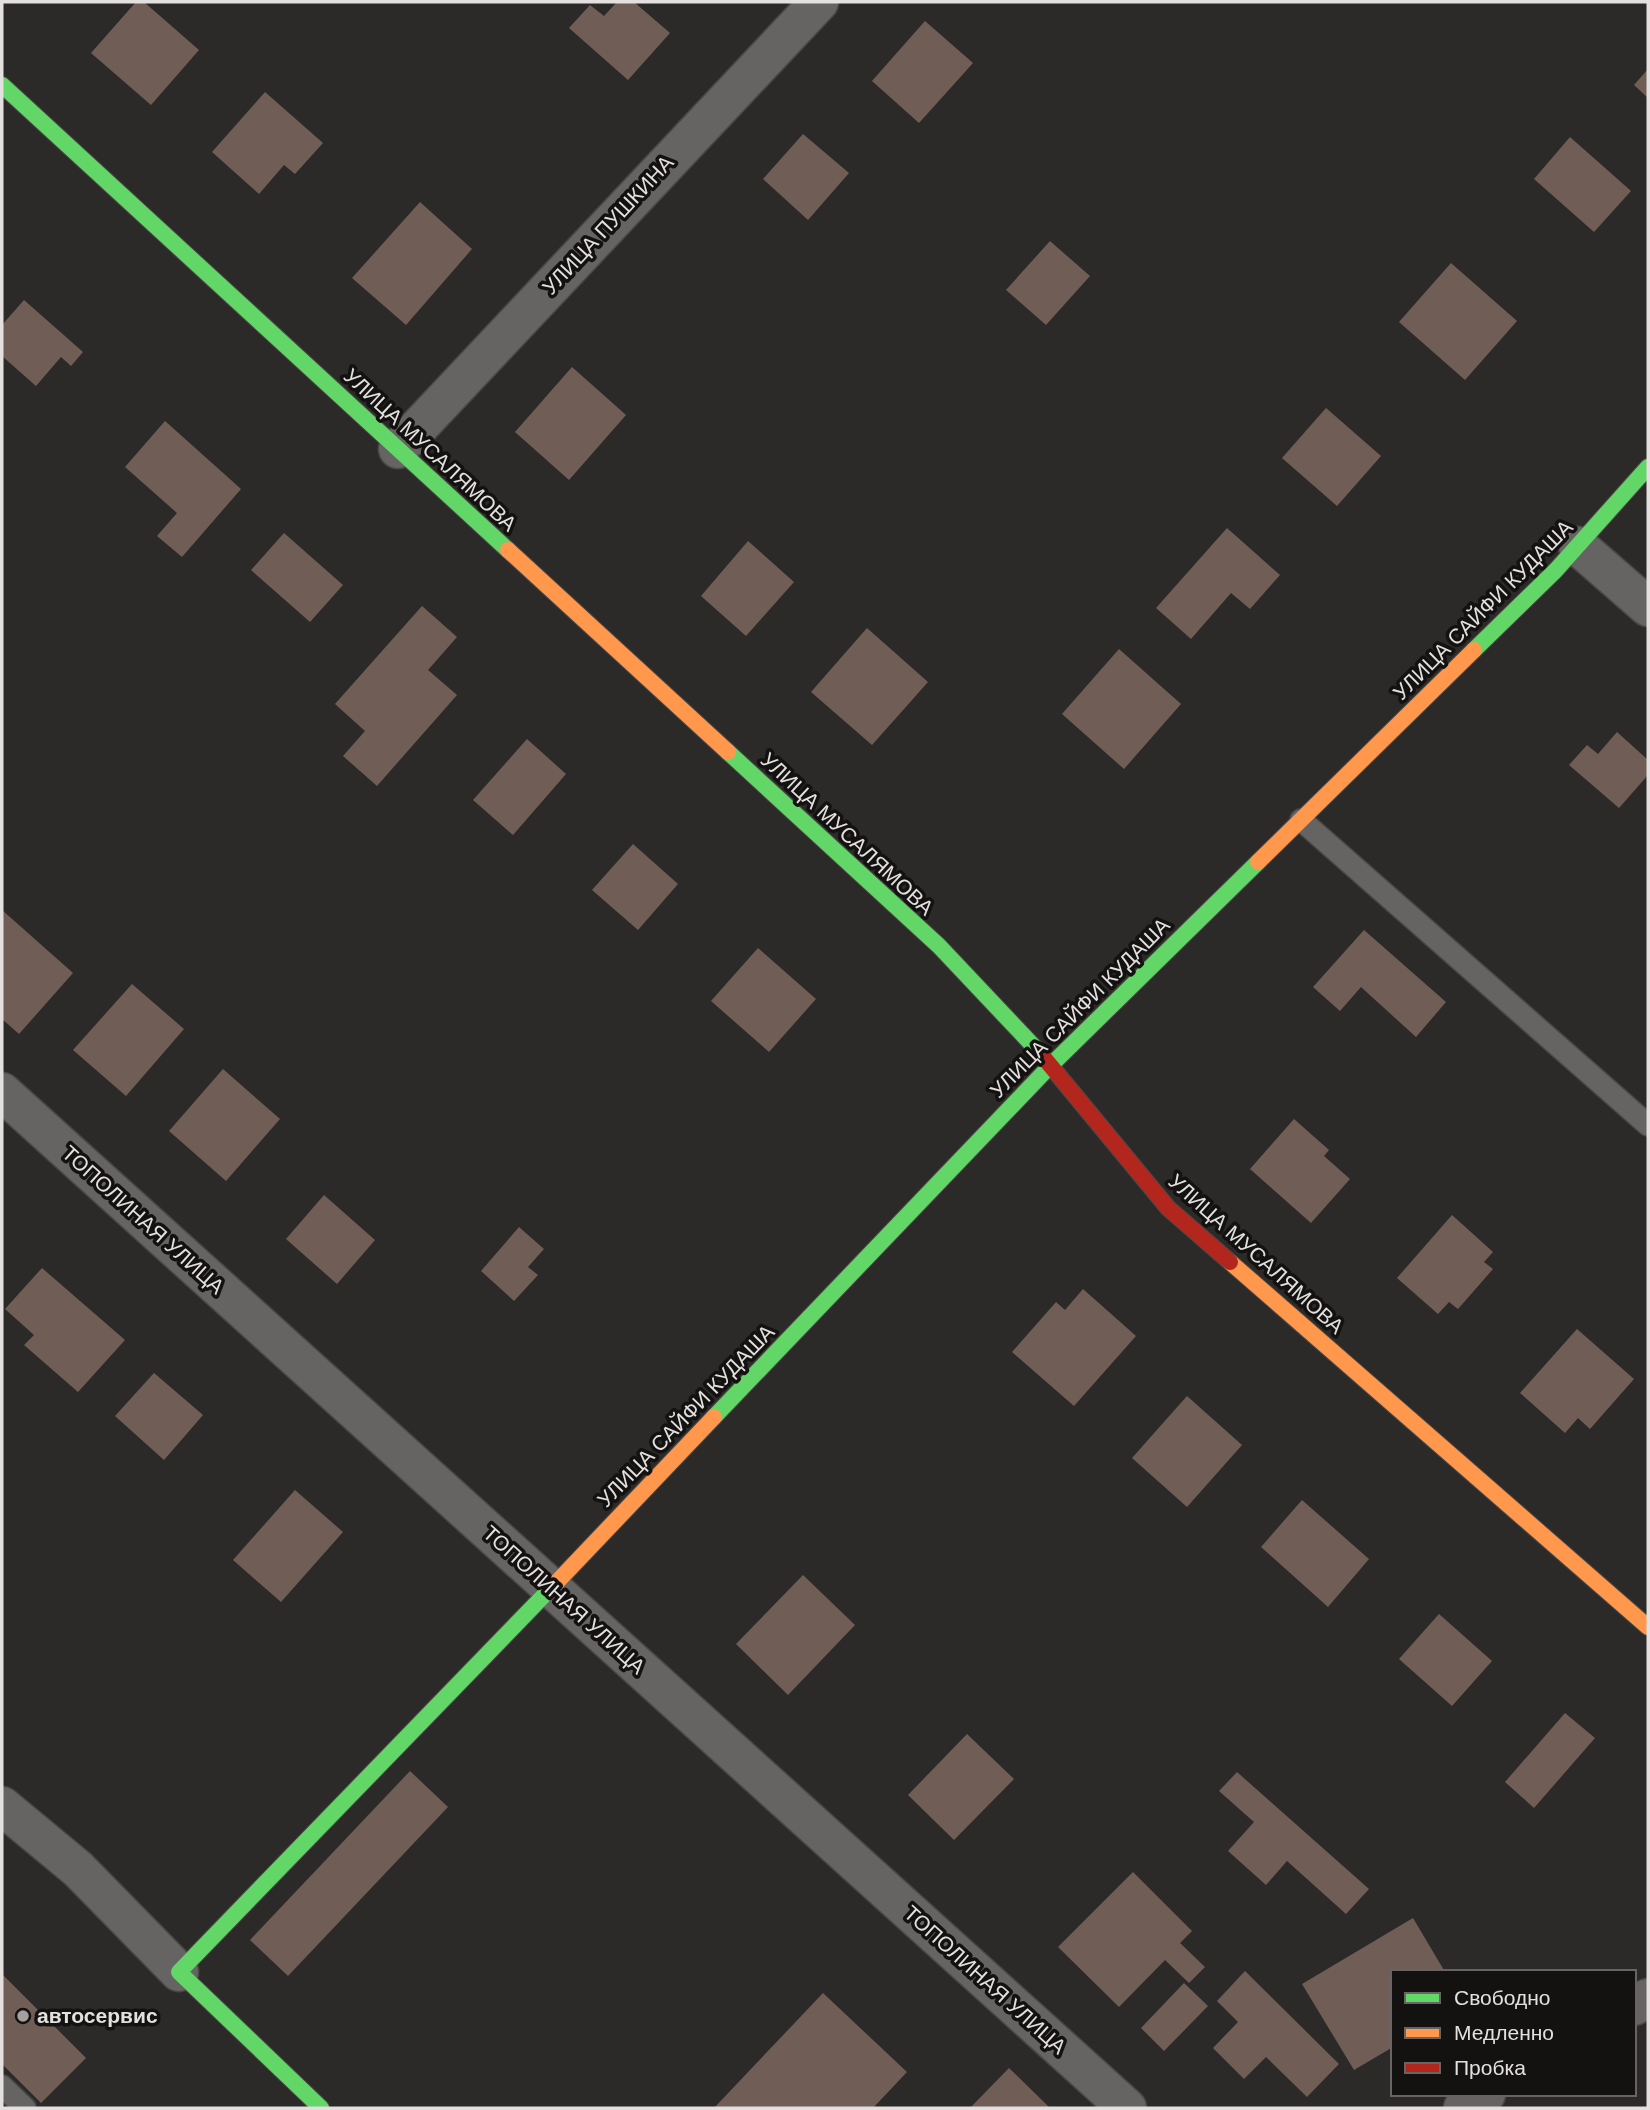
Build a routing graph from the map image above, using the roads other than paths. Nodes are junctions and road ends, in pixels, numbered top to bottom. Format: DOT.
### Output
graph roads {
  1 [pos="819,2"];
  2 [pos="2,85"];
  3 [pos="398,449"];
  4 [pos="1648,467"];
  5 [pos="1578,546"];
  6 [pos="1648,607"];
  7 [pos="1301,820"];
  8 [pos="1051,1065"];
  9 [pos="2,1092"];
  10 [pos="1648,1125"];
  11 [pos="551,1588"];
  12 [pos="1648,1627"];
  13 [pos="2,1806"];
  14 [pos="179,1972"];
  15 [pos="2,2086"];
  16 [pos="1483,2096"];
  17 [pos="25,2108"];
  18 [pos="321,2108"];
  19 [pos="1127,2108"];
  20 [pos="1462,2108"];
  1 -- 3 [label="street, УЛИЦА ПУШКИНА"];
  2 -- 3 [label="street, УЛИЦА МУСАЛЯМОВА"];
  3 -- 8 [label="street, УЛИЦА МУСАЛЯМОВА"];
  4 -- 5 [label="street, УЛИЦА САЙФИ КУДАША"];
  5 -- 6 [label="street"];
  5 -- 7 [label="street, УЛИЦА САЙФИ КУДАША"];
  7 -- 8 [label="street, УЛИЦА САЙФИ КУДАША"];
  7 -- 10 [label="lane"];
  8 -- 11 [label="street, УЛИЦА САЙФИ КУДАША"];
  8 -- 12 [label="street, УЛИЦА МУСАЛЯМОВА"];
  9 -- 11 [label="street, ТОПОЛИНАЯ УЛИЦА"];
  11 -- 14 [label="street, УЛИЦА САЙФИ КУДАША"];
  11 -- 19 [label="street, ТОПОЛИНАЯ УЛИЦА"];
  13 -- 14 [label="street"];
  14 -- 18 [label="street"];
  15 -- 17 [label="lane"];
  16 -- 20 [label="street"];
}
